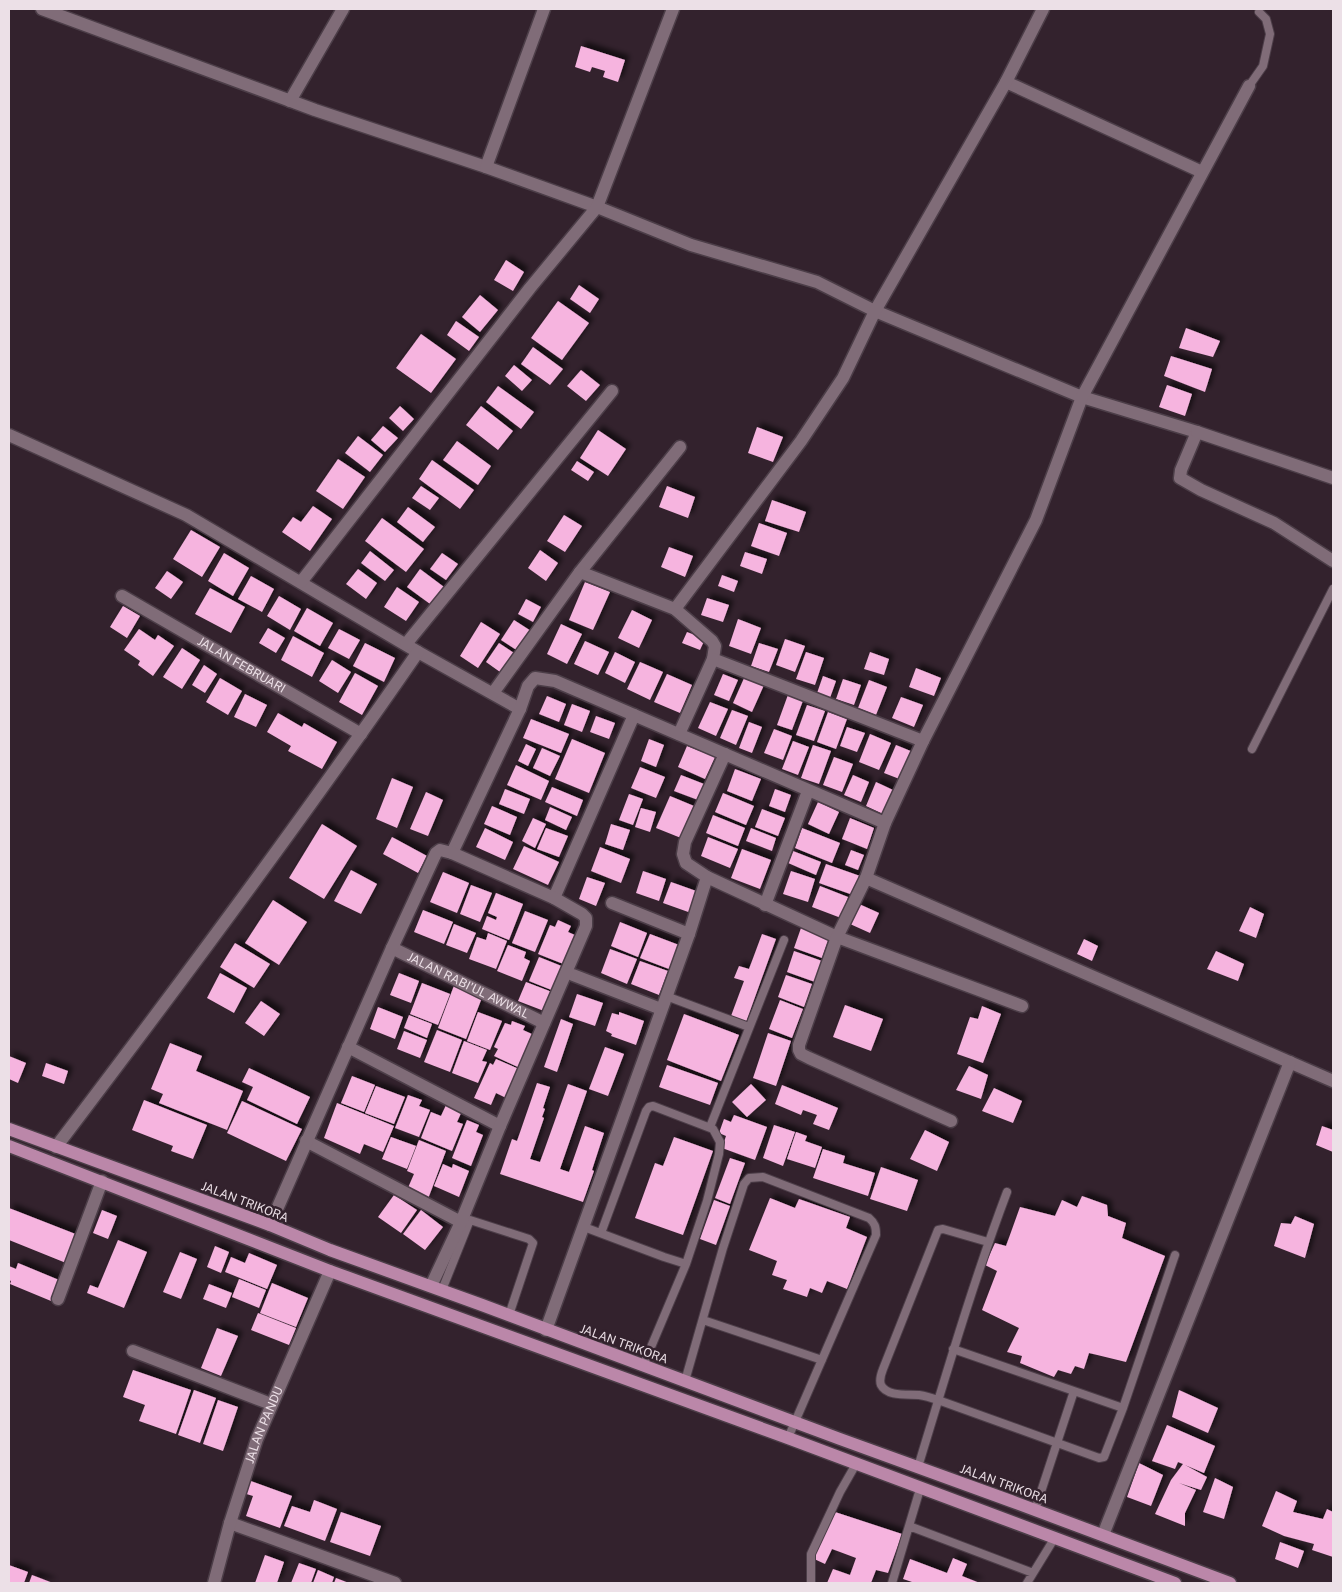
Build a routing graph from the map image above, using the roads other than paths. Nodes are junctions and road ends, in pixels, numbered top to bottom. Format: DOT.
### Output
graph roads {
  1 [pos="42,9"];
  2 [pos="343,9"];
  3 [pos="544,9"];
  4 [pos="673,9"];
  5 [pos="1043,9"];
  6 [pos="1259,12"];
  7 [pos="1006,82"];
  8 [pos="1249,86"];
  9 [pos="290,101"];
  10 [pos="486,167"];
  11 [pos="1202,172"];
  12 [pos="596,207"];
  13 [pos="875,311"];
  14 [pos="612,391"];
  15 [pos="1082,397"];
  16 [pos="1197,432"];
  17 [pos="9,435"];
  18 [pos="680,446"];
  19 [pos="1333,478"];
  20 [pos="1333,561"];
  21 [pos="580,572"];
  22 [pos="301,582"];
  23 [pos="1333,589"];
  24 [pos="122,596"];
  25 [pos="675,609"];
  26 [pos="406,644"];
  27 [pos="418,652"];
  28 [pos="714,659"];
  29 [pos="493,693"];
  30 [pos="520,709"];
  31 [pos="634,715"];
  32 [pos="361,734"];
  33 [pos="679,734"];
  34 [pos="923,741"];
  35 [pos="1252,748"];
  36 [pos="724,754"];
  37 [pos="808,791"];
  38 [pos="885,824"];
  39 [pos="452,853"];
  40 [pos="707,877"];
  41 [pos="866,878"];
  42 [pos="554,898"];
  43 [pos="612,903"];
  44 [pos="765,905"];
  45 [pos="688,934"];
  46 [pos="837,937"];
  47 [pos="784,940"];
  48 [pos="392,948"];
  49 [pos="573,975"];
  50 [pos="666,996"];
  51 [pos="1022,1006"];
  52 [pos="661,1009"];
  53 [pos="544,1023"];
  54 [pos="749,1027"];
  55 [pos="348,1048"];
  56 [pos="1290,1062"];
  57 [pos="1333,1081"];
  58 [pos="951,1121"];
  59 [pos="500,1126"];
  60 [pos="710,1127"];
  61 [pos="9,1129"];
  62 [pos="306,1141"];
  63 [pos="9,1146"];
  64 [pos="56,1147"];
  65 [pos="102,1181"];
  66 [pos="1007,1192"];
  67 [pos="217,1205"];
  68 [pos="461,1222"];
  69 [pos="209,1223"];
  70 [pos="270,1225"];
  71 [pos="584,1227"];
  72 [pos="601,1233"];
  73 [pos="988,1242"];
  74 [pos="1175,1255"];
  75 [pos="686,1264"];
  76 [pos="330,1270"];
  77 [pos="437,1288"];
  78 [pos="58,1299"];
  79 [pos="509,1315"];
  80 [pos="703,1320"];
  81 [pos="546,1330"];
  82 [pos="954,1349"];
  83 [pos="133,1351"];
  84 [pos="822,1360"];
  85 [pos="643,1366"];
  86 [pos="685,1381"];
  87 [pos="1074,1391"];
  88 [pos="938,1400"];
  89 [pos="272,1404"];
  90 [pos="1123,1408"];
  91 [pos="796,1422"];
  92 [pos="788,1438"];
  93 [pos="1057,1442"];
  94 [pos="856,1464"];
  95 [pos="918,1467"];
  96 [pos="920,1489"];
  97 [pos="1035,1510"];
  98 [pos="230,1523"];
  99 [pos="909,1526"];
  100 [pos="1103,1535"];
  101 [pos="1054,1539"];
  102 [pos="1033,1573"];
  103 [pos="214,1583"];
  104 [pos="395,1583"];
  105 [pos="811,1583"];
  106 [pos="892,1583"];
  107 [pos="1027,1583"];
  108 [pos="1174,1583"];
  109 [pos="1230,1583"];
  1 -- 9 [label="street"];
  2 -- 9 [label="street"];
  3 -- 10 [label="street"];
  4 -- 12 [label="street"];
  5 -- 7 [label="street"];
  6 -- 8 [label="lane"];
  7 -- 11 [label="street"];
  7 -- 13 [label="street"];
  8 -- 11 [label="street"];
  9 -- 10 [label="street"];
  10 -- 12 [label="street"];
  11 -- 15 [label="street"];
  12 -- 13 [label="street"];
  12 -- 22 [label="street"];
  13 -- 15 [label="street"];
  13 -- 25 [label="street"];
  14 -- 26 [label="street"];
  15 -- 16 [label="street"];
  15 -- 34 [label="street"];
  16 -- 19 [label="street"];
  16 -- 20 [label="street"];
  17 -- 22 [label="street"];
  18 -- 21 [label="street"];
  21 -- 25 [label="street"];
  21 -- 29 [label="street"];
  22 -- 26 [label="street"];
  23 -- 35 [label="lane"];
  24 -- 32 [label="street, JALAN FEBRUARI"];
  25 -- 28 [label="street"];
  26 -- 27 [label="street"];
  27 -- 29 [label="street"];
  27 -- 32 [label="street"];
  28 -- 33 [label="street"];
  28 -- 34 [label="street"];
  29 -- 30 [label="street"];
  30 -- 31 [label="street"];
  30 -- 39 [label="street"];
  31 -- 33 [label="street"];
  31 -- 42 [label="street"];
  32 -- 64 [label="street"];
  33 -- 36 [label="street"];
  34 -- 38 [label="street"];
  36 -- 37 [label="street"];
  36 -- 40 [label="street"];
  37 -- 38 [label="street"];
  37 -- 44 [label="street"];
  38 -- 41 [label="street"];
  39 -- 42 [label="street"];
  39 -- 48 [label="street"];
  40 -- 44 [label="street"];
  40 -- 45 [label="street"];
  41 -- 46 [label="street"];
  41 -- 56 [label="street"];
  42 -- 53 [label="street"];
  43 -- 45 [label="street"];
  44 -- 46 [label="street"];
  45 -- 50 [label="street"];
  46 -- 51 [label="street"];
  46 -- 58 [label="street"];
  47 -- 54 [label="lane"];
  48 -- 53 [label="street, JALAN RABI'UL AWWAL"];
  48 -- 55 [label="street"];
  49 -- 52 [label="street"];
  50 -- 52 [label="street"];
  50 -- 54 [label="lane"];
  52 -- 71 [label="street"];
  53 -- 59 [label="street"];
  54 -- 60 [label="lane"];
  55 -- 59 [label="street"];
  55 -- 62 [label="street"];
  56 -- 57 [label="street"];
  56 -- 100 [label="street"];
  59 -- 68 [label="street"];
  60 -- 72 [label="lane"];
  60 -- 75 [label="lane"];
  61 -- 64 [label="main road, JALAN TRIKORA"];
  62 -- 68 [label="street"];
  62 -- 70 [label="street"];
  63 -- 65 [label="main road"];
  64 -- 67 [label="main road, JALAN TRIKORA"];
  65 -- 69 [label="main road"];
  65 -- 78 [label="street"];
  66 -- 73 [label="lane"];
  67 -- 69 [label="main road"];
  67 -- 70 [label="main road, JALAN TRIKORA"];
  68 -- 77 [label="street"];
  69 -- 76 [label="main road"];
  70 -- 77 [label="main road, JALAN TRIKORA"];
  71 -- 72 [label="lane"];
  71 -- 81 [label="street"];
  72 -- 75 [label="lane"];
  73 -- 82 [label="lane"];
  73 -- 88 [label="lane"];
  74 -- 90 [label="lane"];
  75 -- 85 [label="lane"];
  76 -- 89 [label="street, JALAN PANDU"];
  76 -- 92 [label="main road"];
  77 -- 79 [label="main road, JALAN TRIKORA"];
  77 -- 79 [label="lane"];
  79 -- 81 [label="main road, JALAN TRIKORA"];
  80 -- 84 [label="lane"];
  80 -- 84 [label="lane"];
  80 -- 86 [label="lane"];
  81 -- 85 [label="main road, JALAN TRIKORA"];
  82 -- 87 [label="lane"];
  82 -- 88 [label="lane"];
  83 -- 89 [label="street"];
  84 -- 91 [label="lane"];
  85 -- 86 [label="main road, JALAN TRIKORA"];
  86 -- 91 [label="main road, JALAN TRIKORA"];
  87 -- 90 [label="lane"];
  87 -- 93 [label="lane"];
  88 -- 93 [label="lane"];
  88 -- 95 [label="lane"];
  89 -- 98 [label="street, JALAN PANDU"];
  90 -- 93 [label="lane"];
  91 -- 92 [label="lane"];
  91 -- 95 [label="main road, JALAN TRIKORA"];
  92 -- 94 [label="main road"];
  93 -- 97 [label="lane"];
  94 -- 96 [label="main road"];
  94 -- 105 [label="lane"];
  95 -- 97 [label="main road, JALAN TRIKORA"];
  96 -- 99 [label="lane"];
  96 -- 101 [label="main road"];
  97 -- 100 [label="main road, JALAN TRIKORA"];
  98 -- 103 [label="street, JALAN PANDU"];
  98 -- 104 [label="street"];
  99 -- 102 [label="lane"];
  99 -- 106 [label="lane"];
  100 -- 109 [label="main road, JALAN TRIKORA"];
  101 -- 102 [label="lane"];
  101 -- 108 [label="main road"];
  102 -- 107 [label="lane"];
}
